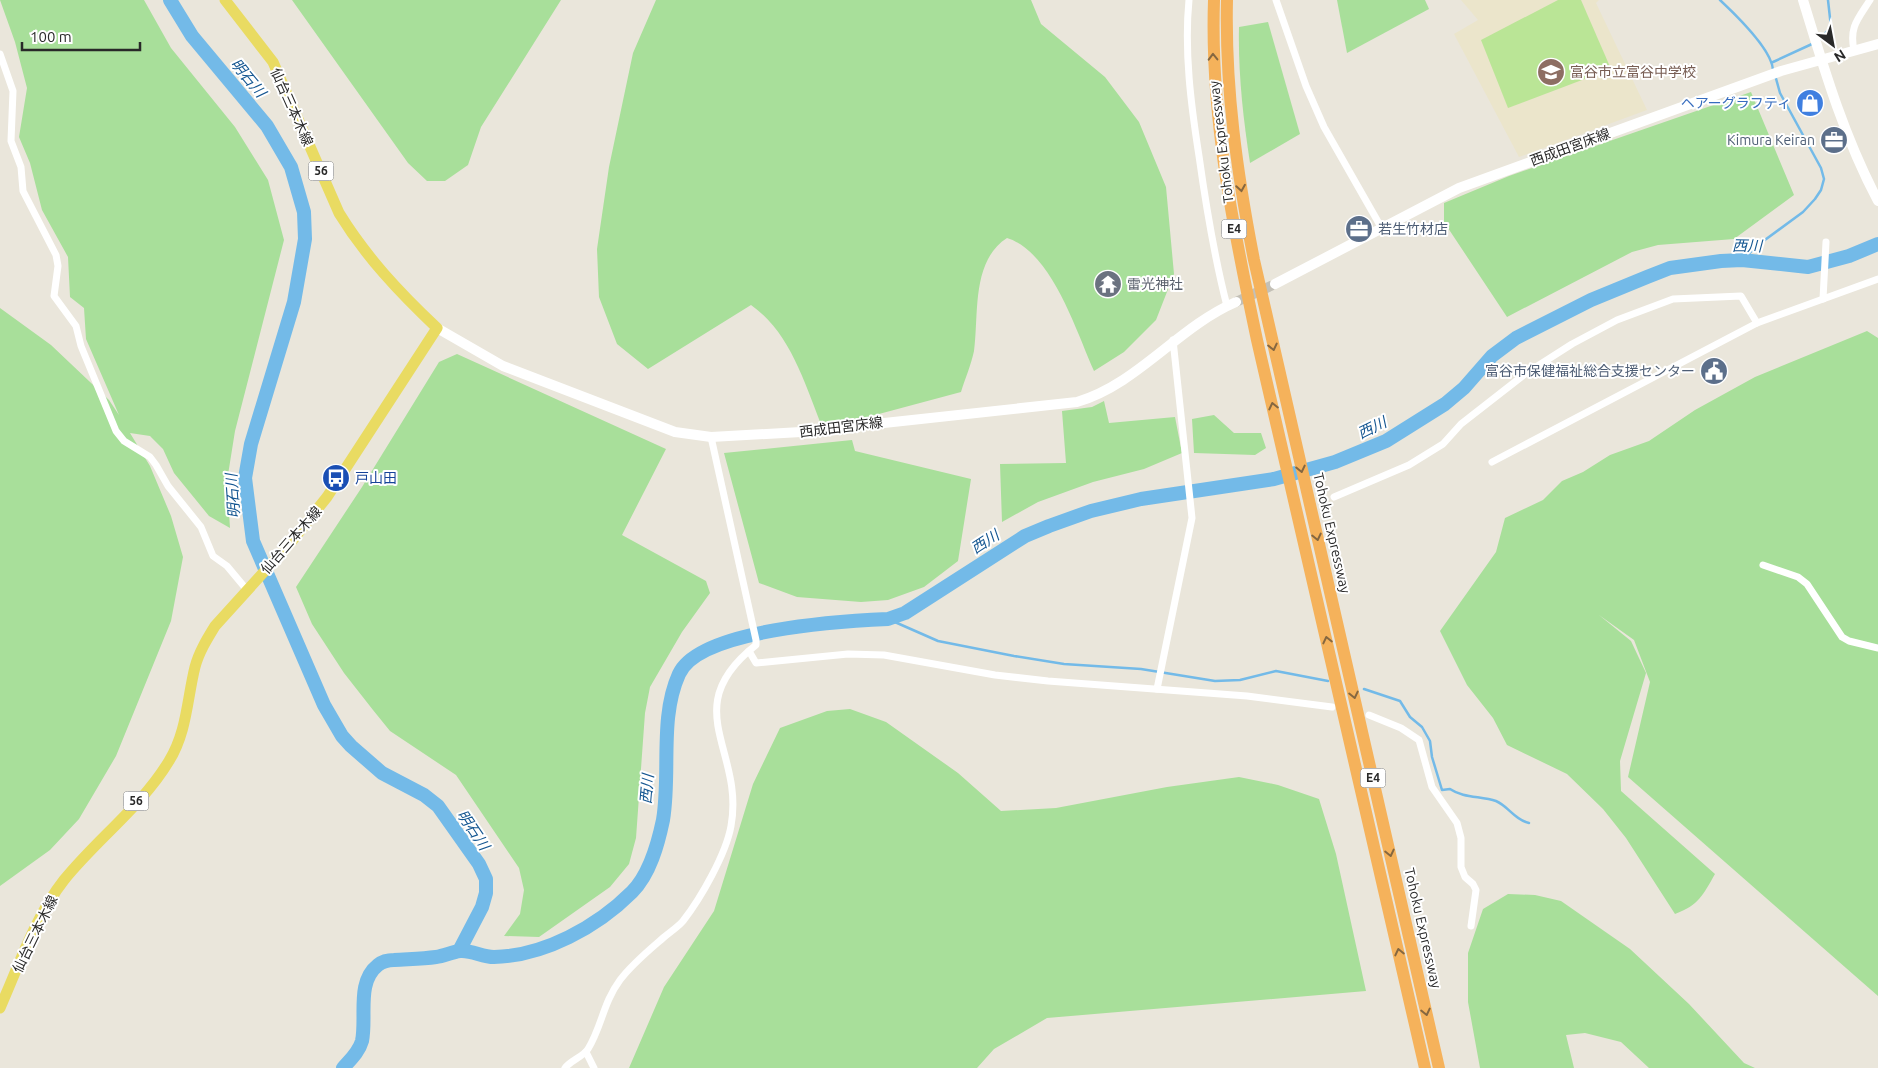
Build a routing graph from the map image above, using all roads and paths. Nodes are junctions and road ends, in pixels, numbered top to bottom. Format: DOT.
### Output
graph roads {
  1 [pos="225,0"];
  2 [pos="1189,0"];
  3 [pos="1214,0"];
  4 [pos="1227,0"];
  5 [pos="1276,0"];
  6 [pos="1803,0"];
  7 [pos="1870,0"];
  8 [pos="1878,44"];
  9 [pos="1854,50"];
  10 [pos="0,54"];
  11 [pos="1820,60"];
  12 [pos="1878,201"];
  13 [pos="1381,227"];
  14 [pos="1826,242"];
  15 [pos="1878,279"];
  16 [pos="1275,284"];
  17 [pos="1823,300"];
  18 [pos="1232,304"];
  19 [pos="1757,323"];
  20 [pos="437,328"];
  21 [pos="1173,340"];
  22 [pos="711,437"];
  23 [pos="1492,462"];
  24 [pos="1334,497"];
  25 [pos="1763,565"];
  26 [pos="249,587"];
  27 [pos="1878,648"];
  28 [pos="749,651"];
  29 [pos="1158,689"];
  30 [pos="1332,707"];
  31 [pos="1369,714"];
  32 [pos="1471,926"];
  33 [pos="0,1008"];
  34 [pos="586,1052"];
  35 [pos="565,1068"];
  36 [pos="594,1068"];
  37 [pos="1425,1068"];
  38 [pos="1439,1068"];
  1 -- 20 [label="main road, 仙台三本木線 / 56"];
  2 -- 18 [label="street"];
  37 -- 3 [label="highway, Tohoku Expressway / E4, one-way"];
  4 -- 38 [label="highway, Tohoku Expressway / E4, one-way"];
  5 -- 13 [label="street"];
  6 -- 11 [label="main road"];
  7 -- 9 [label="street"];
  8 -- 9 [label="main road, 西成田宮床線"];
  9 -- 11 [label="main road, 西成田宮床線"];
  10 -- 26 [label="street"];
  11 -- 12 [label="main road"];
  11 -- 13 [label="main road, 西成田宮床線"];
  13 -- 16 [label="main road, 西成田宮床線"];
  14 -- 17 [label="street"];
  15 -- 17 [label="street"];
  17 -- 19 [label="street"];
  18 -- 21 [label="main road, 西成田宮床線"];
  19 -- 23 [label="street"];
  19 -- 24 [label="street"];
  20 -- 22 [label="main road, 西成田宮床線"];
  20 -- 26 [label="main road, 仙台三本木線 / 56"];
  21 -- 22 [label="main road, 西成田宮床線"];
  21 -- 29 [label="street"];
  22 -- 28 [label="street"];
  25 -- 27 [label="street"];
  26 -- 33 [label="main road, 仙台三本木線 / 56"];
  28 -- 29 [label="street"];
  28 -- 34 [label="street"];
  29 -- 30 [label="street"];
  31 -- 32 [label="street"];
  34 -- 35 [label="street"];
  34 -- 36 [label="street"];
}
